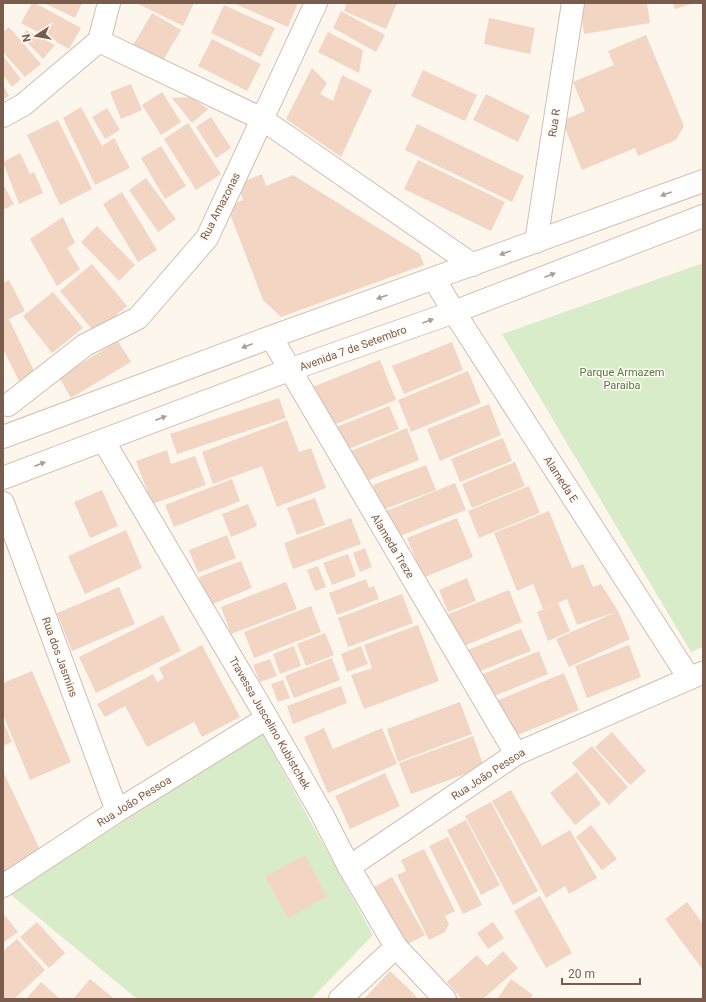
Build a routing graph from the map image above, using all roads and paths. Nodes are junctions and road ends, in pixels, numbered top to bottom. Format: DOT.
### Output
graph roads {
  1 [pos="109,3"];
  2 [pos="316,3"];
  3 [pos="572,3"];
  4 [pos="98,41"];
  5 [pos="3,116"];
  6 [pos="262,119"];
  7 [pos="703,181"];
  8 [pos="703,216"];
  9 [pos="536,242"];
  10 [pos="473,265"];
  11 [pos="434,279"];
  12 [pos="454,312"];
  13 [pos="271,337"];
  14 [pos="289,370"];
  15 [pos="6,399"];
  16 [pos="3,429"];
  17 [pos="3,437"];
  18 [pos="103,440"];
  19 [pos="3,478"];
  20 [pos="3,503"];
  21 [pos="696,675"];
  22 [pos="267,718"];
  23 [pos="516,754"];
  24 [pos="118,811"];
  25 [pos="349,866"];
  26 [pos="3,886"];
  27 [pos="396,947"];
  28 [pos="340,999"];
  29 [pos="445,999"];
  1 -- 4 [label="street"];
  2 -- 6 [label="street, Rua Amazonas"];
  3 -- 9 [label="street, Rua R"];
  4 -- 5 [label="street"];
  4 -- 6 [label="street"];
  6 -- 10 [label="street"];
  6 -- 15 [label="street, Rua Amazonas"];
  7 -- 9 [label="street, one-way"];
  12 -- 8 [label="street, Avenida 7 de Setembro, one-way"];
  9 -- 10 [label="street, one-way"];
  10 -- 11 [label="street"];
  11 -- 12 [label="street, Alameda E"];
  11 -- 13 [label="street, one-way"];
  14 -- 12 [label="street, Avenida 7 de Setembro, one-way"];
  12 -- 21 [label="street, Alameda E"];
  13 -- 14 [label="street, Alameda Treze"];
  13 -- 17 [label="street, one-way"];
  18 -- 14 [label="street, Avenida 7 de Setembro, one-way"];
  14 -- 23 [label="street, Alameda Treze"];
  15 -- 16 [label="street"];
  19 -- 18 [label="street, Avenida 7 de Setembro, one-way"];
  18 -- 22 [label="street, Travessa Juscelino Kubistchek"];
  20 -- 24 [label="street, Rua dos Jasmins"];
  21 -- 23 [label="street, Rua João Pessoa"];
  22 -- 24 [label="street, Rua João Pessoa"];
  22 -- 25 [label="street, Travessa Juscelino Kubistchek"];
  23 -- 25 [label="street, Rua João Pessoa"];
  24 -- 26 [label="street, Rua João Pessoa"];
  25 -- 27 [label="street, Travessa Juscelino Kubistchek"];
  27 -- 28 [label="street"];
  27 -- 29 [label="street, Travessa Juscelino Kubistchek"];
}
